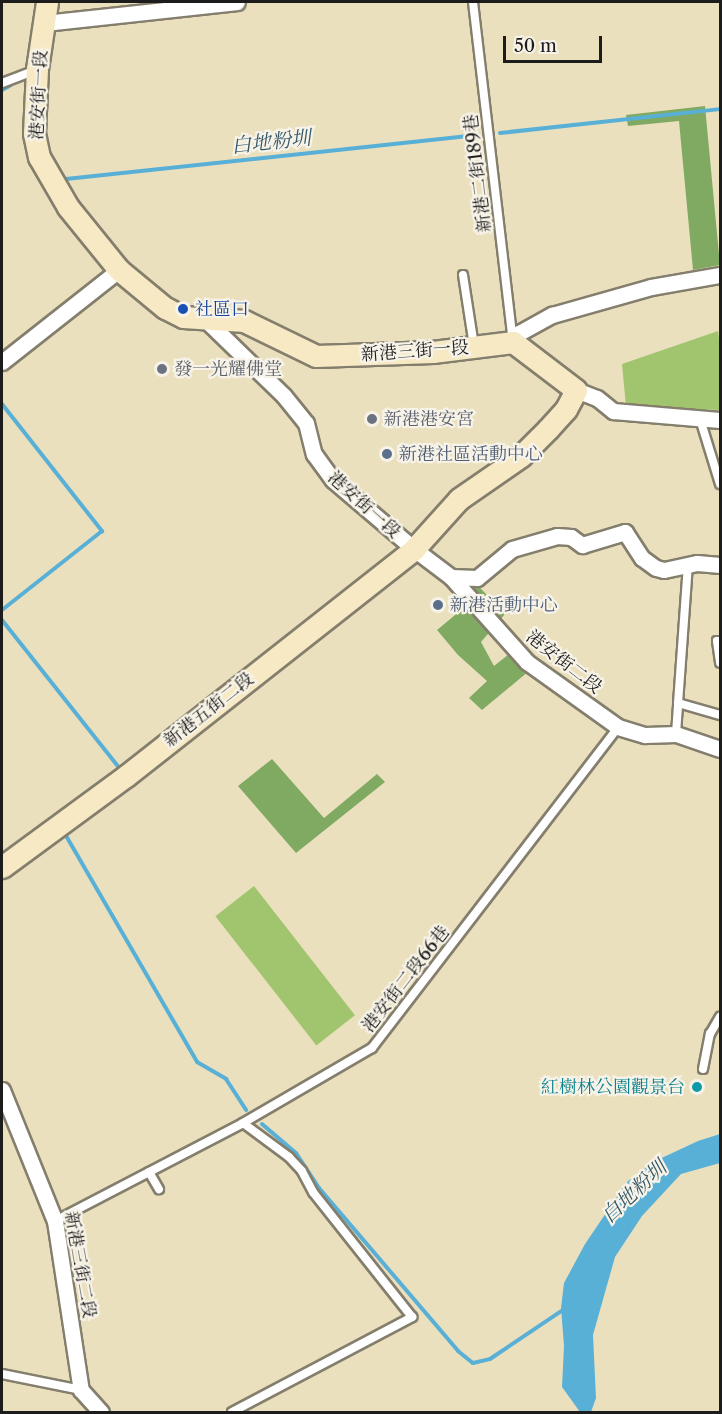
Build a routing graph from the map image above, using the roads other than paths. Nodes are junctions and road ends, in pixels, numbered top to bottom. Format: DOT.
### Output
graph roads {
  1 [pos="47,2"];
  2 [pos="237,2"];
  3 [pos="473,2"];
  4 [pos="45,23"];
  5 [pos="37,69"];
  6 [pos="2,83"];
  7 [pos="119,270"];
  8 [pos="463,275"];
  9 [pos="720,275"];
  10 [pos="207,321"];
  11 [pos="513,342"];
  12 [pos="474,347"];
  13 [pos="2,362"];
  14 [pos="576,390"];
  15 [pos="700,419"];
  16 [pos="720,420"];
  17 [pos="720,484"];
  18 [pos="414,549"];
  19 [pos="688,564"];
  20 [pos="720,565"];
  21 [pos="451,577"];
  22 [pos="720,640"];
  23 [pos="720,663"];
  24 [pos="678,704"];
  25 [pos="720,715"];
  26 [pos="618,727"];
  27 [pos="676,734"];
  28 [pos="691,739"];
  29 [pos="720,742"];
  30 [pos="720,749"];
  31 [pos="2,867"];
  32 [pos="720,1017"];
  33 [pos="703,1069"];
  34 [pos="2,1090"];
  35 [pos="243,1123"];
  36 [pos="149,1172"];
  37 [pos="159,1189"];
  38 [pos="55,1221"];
  39 [pos="2,1374"];
  40 [pos="81,1390"];
  41 [pos="101,1413"];
  42 [pos="232,1413"];
  1 -- 4 [label="street, 港安街一段"];
  2 -- 4 [label="street"];
  3 -- 11 [label="lane, 新港二街189巷"];
  4 -- 5 [label="street, 港安街一段"];
  5 -- 6 [label="lane"];
  5 -- 7 [label="street, 港安街一段"];
  7 -- 10 [label="street, 新港三街一段"];
  7 -- 13 [label="street"];
  8 -- 12 [label="lane"];
  9 -- 11 [label="street"];
  10 -- 12 [label="street, 新港三街一段"];
  10 -- 18 [label="street, 港安街一段"];
  11 -- 12 [label="street, 新港三街一段"];
  11 -- 14 [label="street"];
  14 -- 15 [label="street"];
  14 -- 18 [label="street, 新港五街二段"];
  15 -- 16 [label="street"];
  15 -- 17 [label="lane"];
  18 -- 21 [label="street, 港安街二段"];
  18 -- 31 [label="street, 新港五街二段"];
  19 -- 20 [label="street"];
  19 -- 21 [label="street"];
  19 -- 24 [label="lane"];
  21 -- 26 [label="street, 港安街二段"];
  22 -- 23 [label="lane"];
  24 -- 25 [label="lane"];
  24 -- 27 [label="lane"];
  26 -- 27 [label="street, 港安街二段"];
  26 -- 35 [label="lane, 港安街二段66巷"];
  27 -- 28 [label="street, 港安街二段"];
  28 -- 29 [label="lane"];
  28 -- 30 [label="street, 港安街二段"];
  32 -- 33 [label="lane"];
  34 -- 38 [label="street, 新港三街二段"];
  35 -- 36 [label="lane, 港安街二段66巷"];
  35 -- 42 [label="lane"];
  36 -- 37 [label="lane"];
  36 -- 38 [label="lane, 港安街二段66巷"];
  38 -- 40 [label="street, 新港三街二段"];
  39 -- 40 [label="lane"];
  40 -- 41 [label="street"];
}
